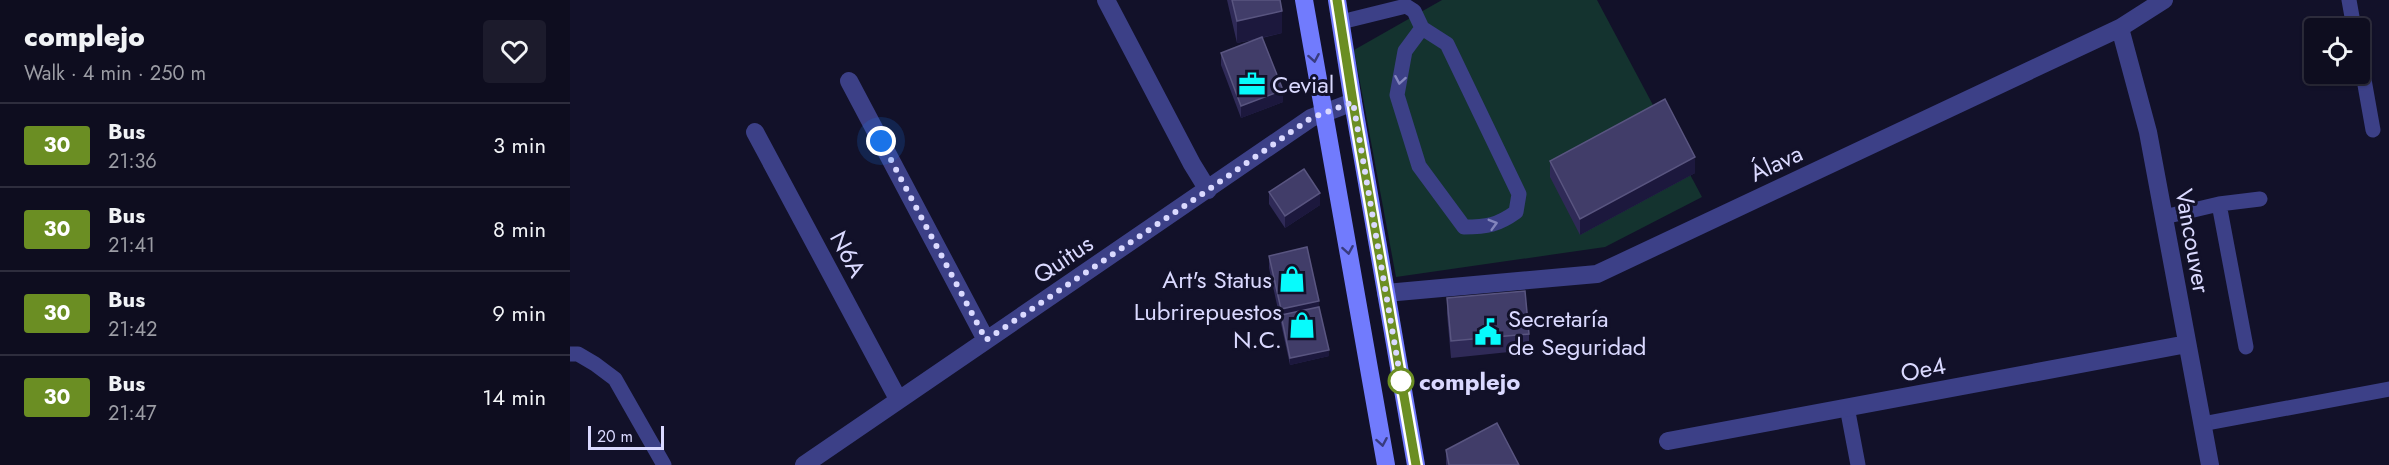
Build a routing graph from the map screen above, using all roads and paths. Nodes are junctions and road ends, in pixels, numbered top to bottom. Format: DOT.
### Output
graph roads {
  1 [pos="1106,0"];
  2 [pos="1304,0"];
  3 [pos="1337,0"];
  4 [pos="2164,0"];
  5 [pos="2349,0"];
  6 [pos="2352,18"];
  7 [pos="1341,22"];
  8 [pos="1422,28"];
  9 [pos="2120,28"];
  10 [pos="849,81"];
  11 [pos="2365,84"];
  12 [pos="1353,102"];
  13 [pos="1324,112"];
  14 [pos="2373,130"];
  15 [pos="755,132"];
  16 [pos="1208,190"];
  17 [pos="2260,199"];
  18 [pos="2219,204"];
  19 [pos="2164,217"];
  20 [pos="1386,293"];
  21 [pos="986,340"];
  22 [pos="2187,344"];
  23 [pos="2246,347"];
  24 [pos="570,354"];
  25 [pos="2389,390"];
  26 [pos="898,399"];
  27 [pos="1847,408"];
  28 [pos="2202,424"];
  29 [pos="1668,441"];
  30 [pos="664,465"];
  31 [pos="804,465"];
  32 [pos="1386,465"];
  33 [pos="1416,465"];
  34 [pos="1858,465"];
  35 [pos="2210,465"];
  1 -- 16 [label="street"];
  2 -- 13 [label="main road, one-way"];
  3 -- 7 [label="main road"];
  4 -- 9 [label="street, Álava"];
  5 -- 6 [label="lane"];
  7 -- 8 [label="lane"];
  7 -- 12 [label="main road"];
  8 -- 8 [label="lane, one-way"];
  9 -- 19 [label="street, Vancouver"];
  9 -- 20 [label="street, Álava"];
  10 -- 21 [label="street"];
  11 -- 14 [label="lane"];
  12 -- 13 [label="street, Quitus"];
  12 -- 20 [label="main road"];
  13 -- 16 [label="street, Quitus"];
  13 -- 32 [label="main road, one-way"];
  15 -- 26 [label="street, N6A"];
  16 -- 21 [label="street, Quitus"];
  17 -- 18 [label="lane"];
  18 -- 19 [label="lane"];
  18 -- 23 [label="lane"];
  19 -- 22 [label="street, Vancouver"];
  20 -- 33 [label="main road"];
  21 -- 26 [label="street, Quitus"];
  22 -- 27 [label="street, Oe4"];
  22 -- 28 [label="street, Vancouver"];
  24 -- 30 [label="lane"];
  25 -- 28 [label="lane"];
  26 -- 31 [label="street, Quitus"];
  27 -- 29 [label="street, Oe4"];
  27 -- 34 [label="lane"];
  28 -- 35 [label="street, Vancouver"];
}
